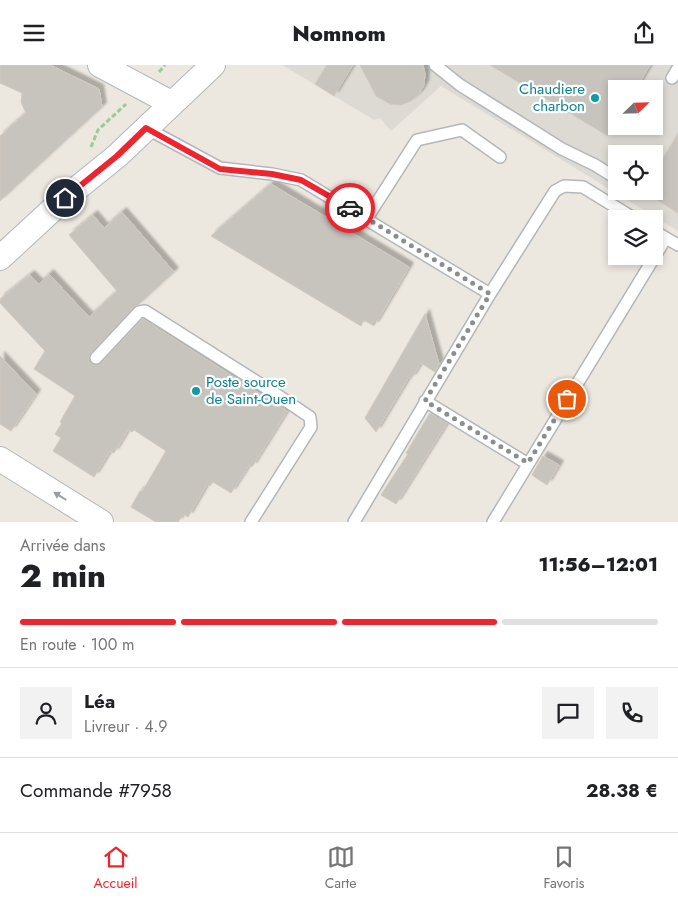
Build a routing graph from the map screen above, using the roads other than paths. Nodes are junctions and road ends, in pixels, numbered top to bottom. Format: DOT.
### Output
graph roads {
  1 [pos="100,65"];
  2 [pos="212,65"];
  3 [pos="435,65"];
  4 [pos="678,68"];
  5 [pos="672,78"];
  6 [pos="171,103"];
  7 [pos="146,128"];
  8 [pos="500,157"];
  9 [pos="608,173"];
  10 [pos="620,210"];
  11 [pos="366,218"];
  12 [pos="663,236"];
  13 [pos="666,238"];
  14 [pos="678,245"];
  15 [pos="0,258"];
  16 [pos="490,294"];
  17 [pos="96,358"];
  18 [pos="425,401"];
  19 [pos="0,459"];
  20 [pos="528,463"];
  21 [pos="101,522"];
  22 [pos="251,522"];
  23 [pos="354,522"];
  24 [pos="492,522"];
  1 -- 6 [label="street"];
  2 -- 6 [label="street"];
  3 -- 9 [label="lane"];
  4 -- 5 [label="lane"];
  6 -- 7 [label="street"];
  7 -- 11 [label="lane"];
  7 -- 15 [label="street"];
  8 -- 11 [label="lane"];
  10 -- 16 [label="lane"];
  11 -- 16 [label="lane"];
  12 -- 13 [label="lane"];
  13 -- 14 [label="lane"];
  13 -- 20 [label="lane"];
  16 -- 18 [label="lane"];
  17 -- 22 [label="lane"];
  18 -- 20 [label="lane"];
  18 -- 23 [label="lane"];
  21 -- 19 [label="street, one-way"];
  20 -- 24 [label="lane"];
}
